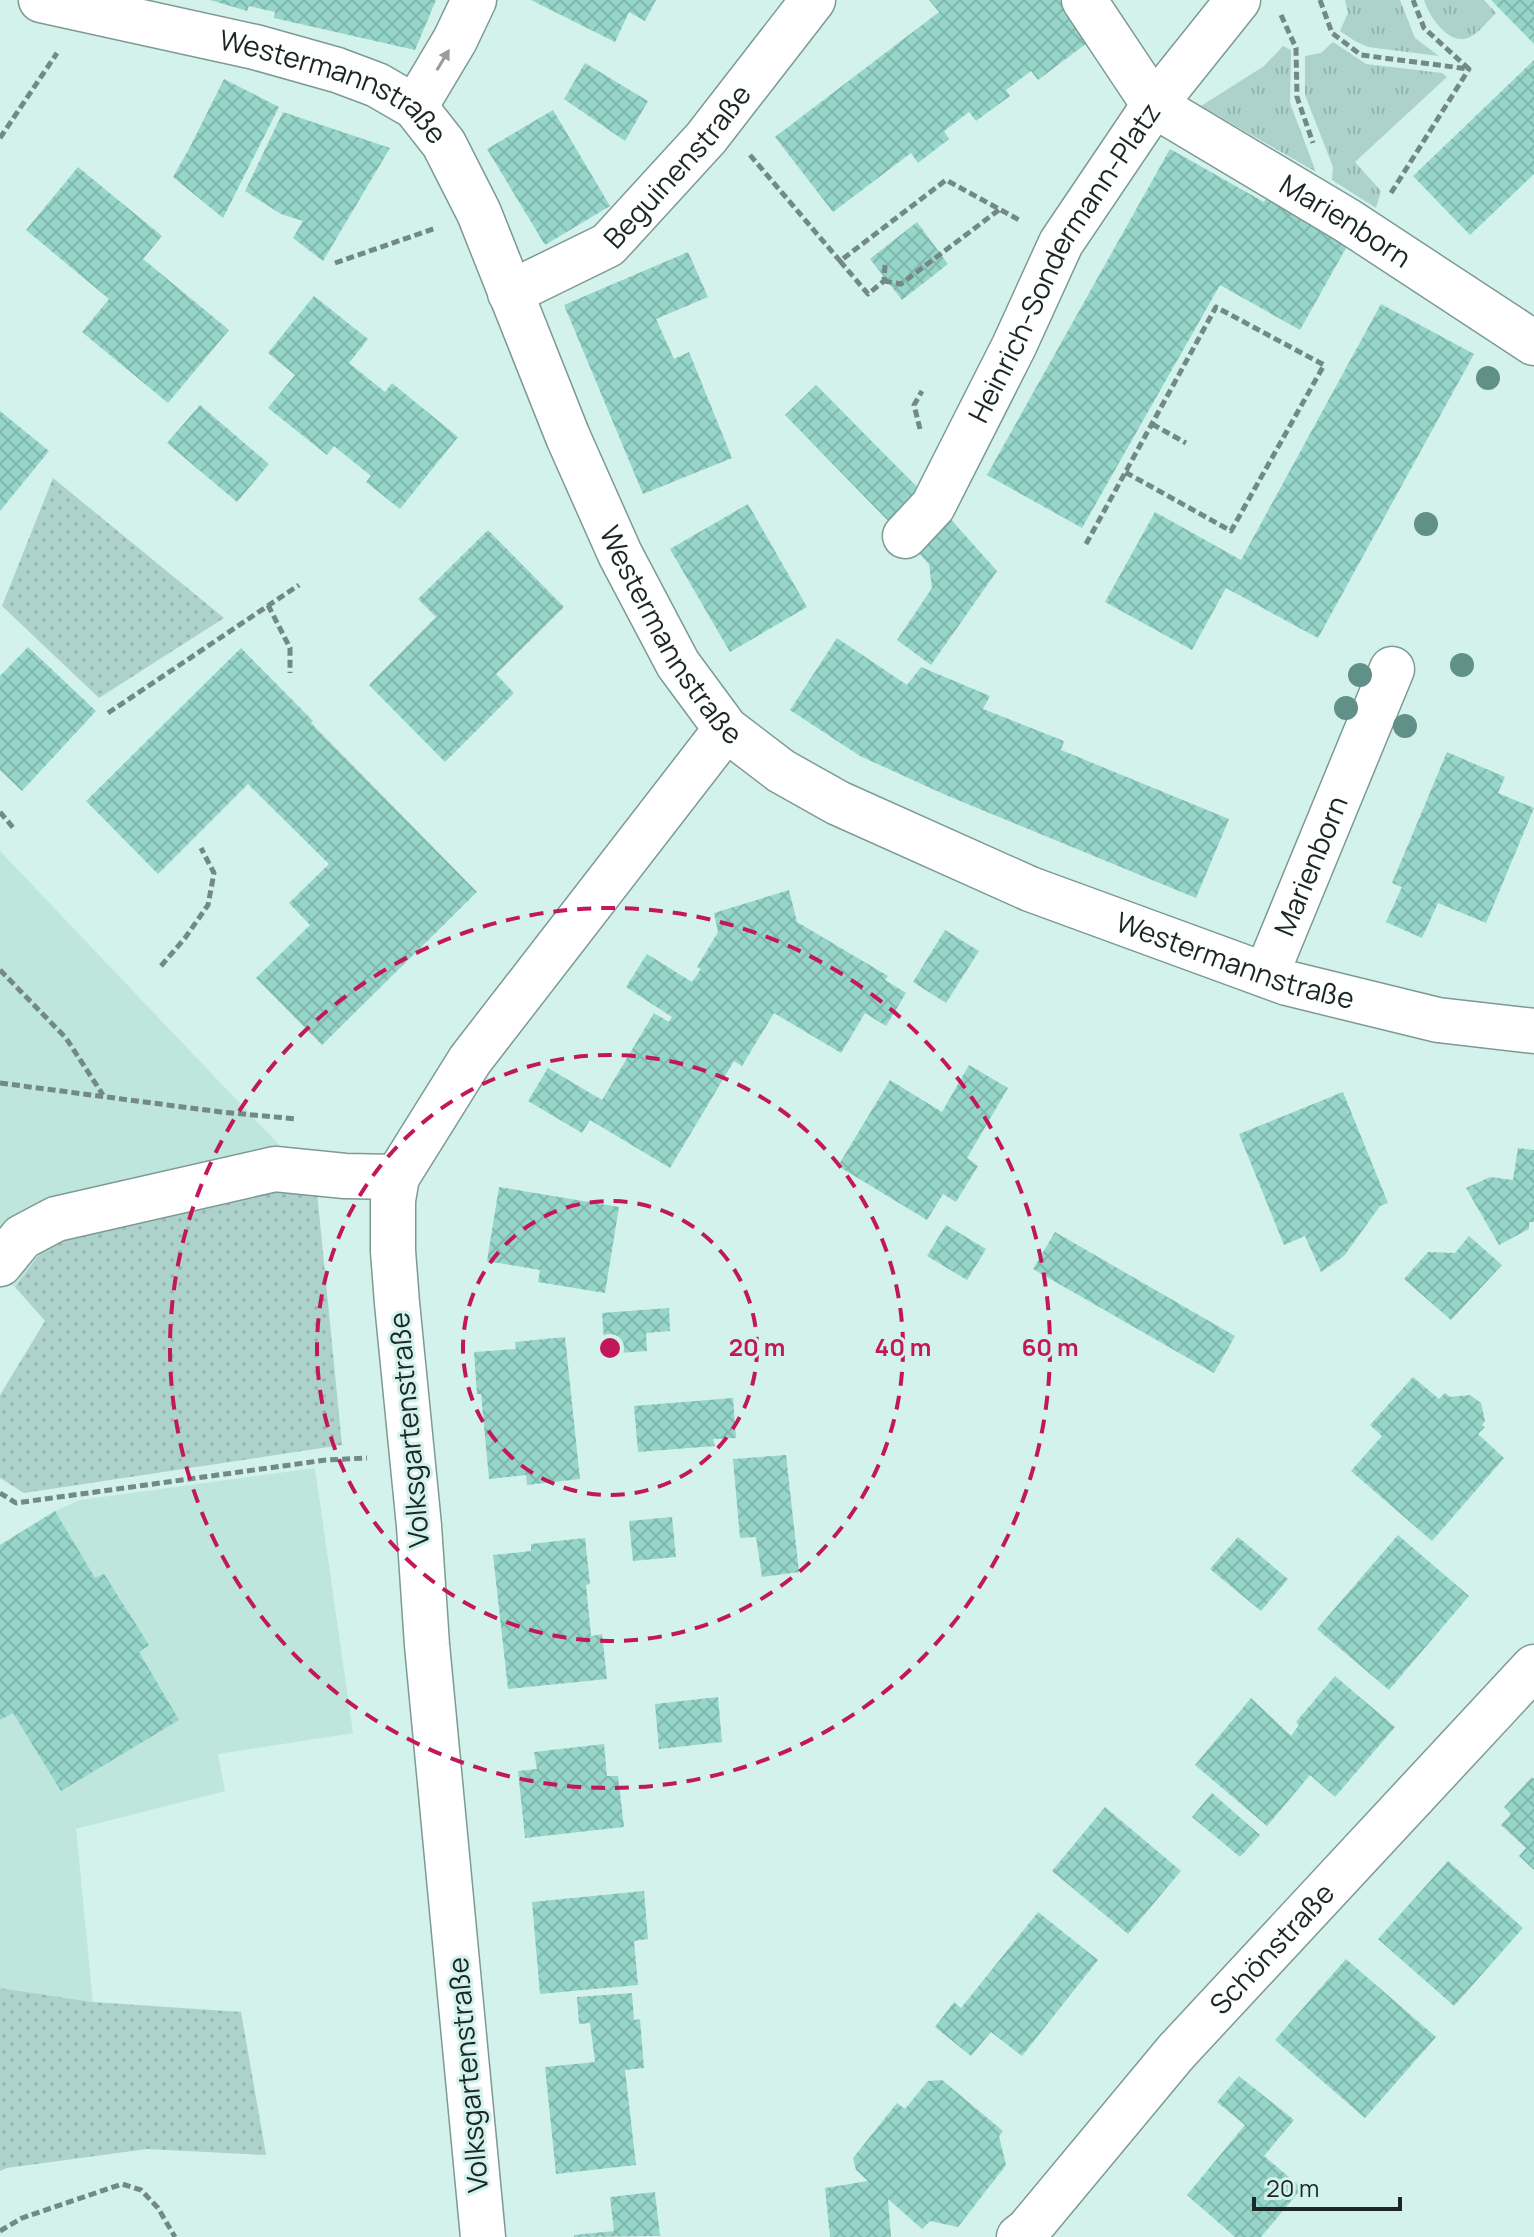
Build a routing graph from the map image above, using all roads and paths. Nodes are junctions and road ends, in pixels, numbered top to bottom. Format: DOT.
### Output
graph roads {
  1 [pos="41,0"];
  2 [pos="474,0"];
  3 [pos="813,0"];
  4 [pos="1084,0"];
  5 [pos="1238,0"];
  6 [pos="1320,0"];
  7 [pos="1413,0"];
  8 [pos="89,10"];
  9 [pos="1279,12"];
  10 [pos="1469,69"];
  11 [pos="1154,105"];
  12 [pos="415,107"];
  13 [pos="721,120"];
  14 [pos="0,138"];
  15 [pos="1321,205"];
  16 [pos="1000,209"];
  17 [pos="479,213"];
  18 [pos="1365,234"];
  19 [pos="1061,243"];
  20 [pos="840,261"];
  21 [pos="335,263"];
  22 [pos="885,265"];
  23 [pos="884,281"];
  24 [pos="510,293"];
  25 [pos="1534,343"];
  26 [pos="1152,424"];
  27 [pos="1186,443"];
  28 [pos="1125,472"];
  29 [pos="905,536"];
  30 [pos="1086,544"];
  31 [pos="299,585"];
  32 [pos="268,605"];
  33 [pos="1392,669"];
  34 [pos="290,673"];
  35 [pos="108,713"];
  36 [pos="726,729"];
  37 [pos="0,812"];
  38 [pos="15,830"];
  39 [pos="201,848"];
  40 [pos="161,966"];
  41 [pos="0,970"];
  42 [pos="1266,975"];
  43 [pos="1534,1031"];
  44 [pos="0,1083"];
  45 [pos="104,1096"];
  46 [pos="297,1119"];
  47 [pos="397,1177"];
  48 [pos="0,1264"];
  49 [pos="412,1456"];
  50 [pos="0,1493"];
  51 [pos="1534,1667"];
  52 [pos="0,2231"];
  53 [pos="175,2237"];
  54 [pos="483,2237"];
  55 [pos="1019,2237"];
  1 -- 8 [label="street, Westermannstraße"];
  12 -- 2 [label="street, one-way"];
  3 -- 13 [label="street, Beguinenstraße"];
  4 -- 11 [label="street"];
  5 -- 11 [label="street, Heinrich-Sondermann-Platz"];
  6 -- 10 [label="path"];
  7 -- 10 [label="path"];
  8 -- 12 [label="street, Westermannstraße"];
  8 -- 14 [label="path"];
  9 -- 15 [label="path"];
  10 -- 18 [label="path"];
  11 -- 15 [label="street, Marienborn"];
  11 -- 19 [label="street, Heinrich-Sondermann-Platz"];
  12 -- 17 [label="street, Westermannstraße"];
  13 -- 20 [label="path"];
  13 -- 24 [label="street, Beguinenstraße"];
  15 -- 18 [label="street, Marienborn"];
  16 -- 19 [label="path"];
  16 -- 20 [label="path"];
  16 -- 23 [label="path"];
  17 -- 21 [label="path"];
  17 -- 24 [label="street, Westermannstraße"];
  18 -- 25 [label="street, Marienborn"];
  19 -- 29 [label="street, Heinrich-Sondermann-Platz"];
  20 -- 23 [label="path"];
  22 -- 23 [label="path"];
  24 -- 36 [label="street, Westermannstraße"];
  26 -- 27 [label="path"];
  26 -- 28 [label="path"];
  26 -- 28 [label="path"];
  28 -- 30 [label="path"];
  31 -- 32 [label="path"];
  32 -- 34 [label="path"];
  32 -- 35 [label="path"];
  33 -- 42 [label="street, Marienborn"];
  36 -- 42 [label="street, Westermannstraße"];
  36 -- 47 [label="street, Volksgartenstraße"];
  37 -- 38 [label="path"];
  39 -- 40 [label="path"];
  41 -- 45 [label="path"];
  42 -- 43 [label="street, Westermannstraße"];
  44 -- 45 [label="path"];
  45 -- 46 [label="path"];
  47 -- 48 [label="street"];
  47 -- 49 [label="street, Volksgartenstraße"];
  49 -- 50 [label="path"];
  49 -- 54 [label="street, Volksgartenstraße"];
  51 -- 55 [label="street, Schönstraße"];
  52 -- 53 [label="path"];
}
